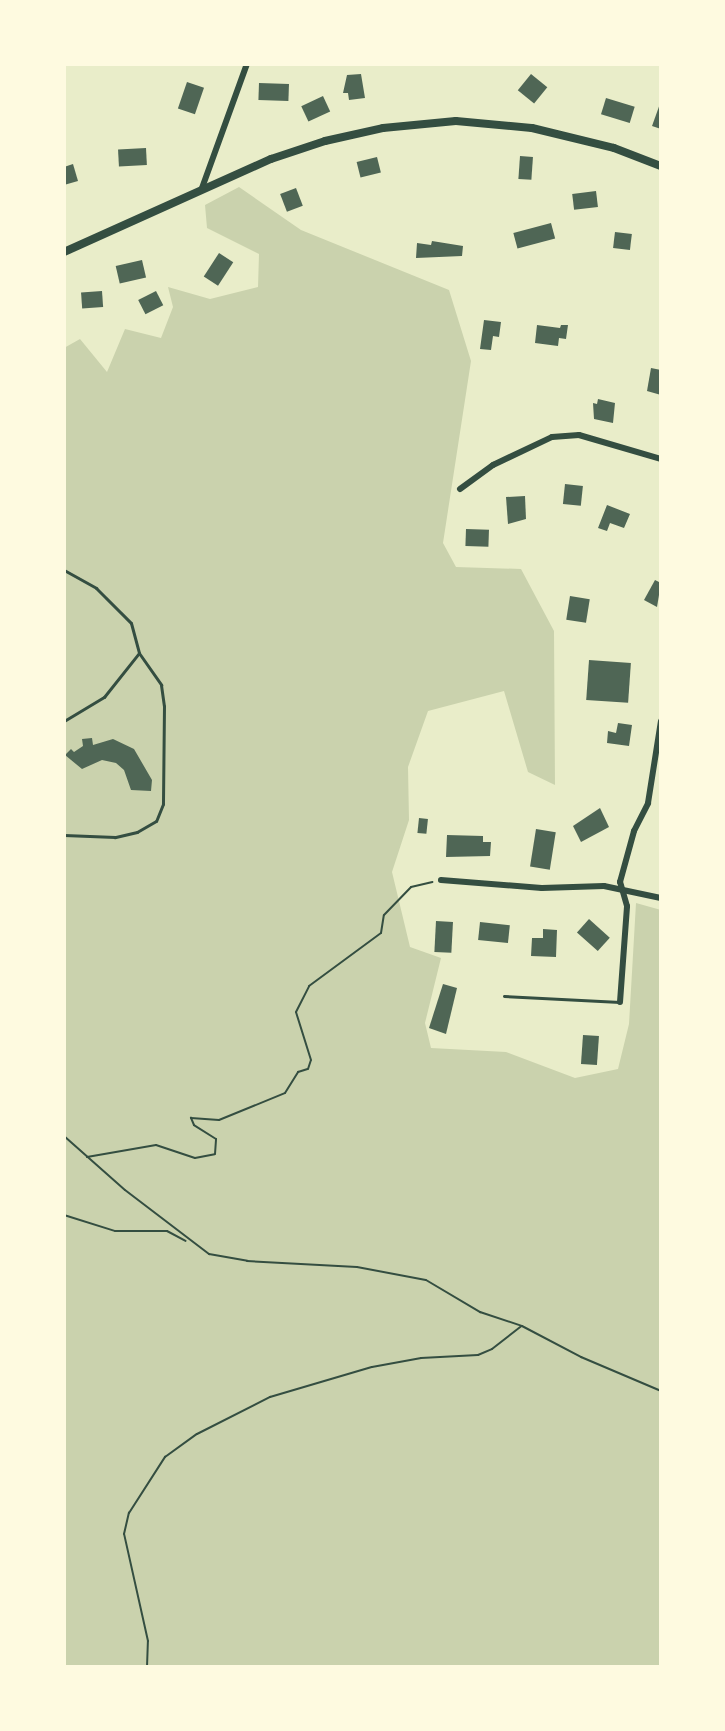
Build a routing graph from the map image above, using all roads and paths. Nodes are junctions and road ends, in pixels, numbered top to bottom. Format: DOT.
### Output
graph roads {
  1 [pos="247,64"];
  2 [pos="661,166"];
  3 [pos="202,188"];
  4 [pos="64,252"];
  5 [pos="661,459"];
  6 [pos="460,489"];
  7 [pos="64,570"];
  8 [pos="139,653"];
  9 [pos="64,721"];
  10 [pos="661,721"];
  11 [pos="64,835"];
  12 [pos="441,880"];
  13 [pos="624,889"];
  14 [pos="661,898"];
  15 [pos="504,996"];
  16 [pos="620,1002"];
  17 [pos="64,1136"];
  18 [pos="86,1157"];
  19 [pos="64,1215"];
  20 [pos="192,1244"];
  21 [pos="522,1326"];
  22 [pos="661,1391"];
  23 [pos="147,1667"];
  1 -- 3 [label="street"];
  2 -- 3 [label="main road"];
  3 -- 4 [label="main road"];
  5 -- 6 [label="street"];
  7 -- 8 [label="lane"];
  8 -- 9 [label="lane"];
  8 -- 11 [label="lane"];
  10 -- 13 [label="street"];
  12 -- 13 [label="street"];
  12 -- 18 [label="path"];
  13 -- 14 [label="street"];
  13 -- 16 [label="street"];
  15 -- 16 [label="lane"];
  17 -- 18 [label="path"];
  18 -- 20 [label="path"];
  19 -- 20 [label="path"];
  20 -- 21 [label="path"];
  21 -- 22 [label="path"];
  21 -- 23 [label="path"];
}
